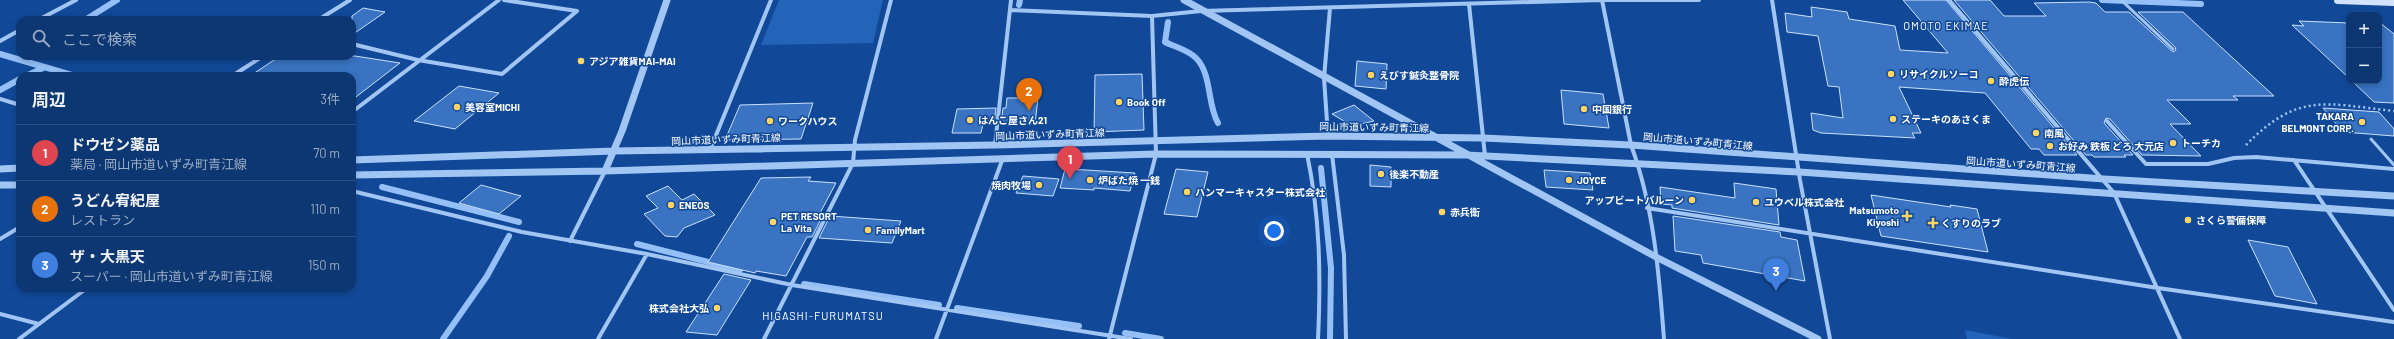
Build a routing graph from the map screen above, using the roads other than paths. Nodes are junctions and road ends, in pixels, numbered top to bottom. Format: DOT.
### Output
graph roads {
  1 [pos="76,0"];
  2 [pos="350,0"];
  3 [pos="499,0"];
  4 [pos="504,0"];
  5 [pos="667,0"];
  6 [pos="771,0"];
  7 [pos="891,0"];
  8 [pos="1011,0"];
  9 [pos="1184,0"];
  10 [pos="1602,0"];
  11 [pos="1699,0"];
  12 [pos="1772,0"];
  13 [pos="1949,0"];
  14 [pos="2338,0"];
  15 [pos="2121,1"];
  16 [pos="2394,2"];
  17 [pos="1469,4"];
  18 [pos="1330,8"];
  19 [pos="1010,10"];
  20 [pos="1201,11"];
  21 [pos="46,16"];
  22 [pos="324,16"];
  23 [pos="1152,16"];
  24 [pos="16,32"];
  25 [pos="0,40"];
  26 [pos="356,45"];
  27 [pos="2173,49"];
  28 [pos="257,60"];
  29 [pos="418,60"];
  30 [pos="238,72"];
  31 [pos="1324,78"];
  32 [pos="0,99"];
  33 [pos="16,104"];
  34 [pos="356,109"];
  35 [pos="2107,121"];
  36 [pos="1328,136"];
  37 [pos="1434,138"];
  38 [pos="1483,138"];
  39 [pos="2371,139"];
  40 [pos="1156,141"];
  41 [pos="1631,145"];
  42 [pos="853,146"];
  43 [pos="995,146"];
  44 [pos="614,151"];
  45 [pos="710,151"];
  46 [pos="1332,153"];
  47 [pos="1156,154"];
  48 [pos="1307,154"];
  49 [pos="1466,155"];
  50 [pos="1485,156"];
  51 [pos="1003,158"];
  52 [pos="1797,159"];
  53 [pos="356,160"];
  54 [pos="2294,160"];
  55 [pos="853,163"];
  56 [pos="1638,164"];
  57 [pos="2394,165"];
  58 [pos="16,168"];
  59 [pos="0,169"];
  60 [pos="2394,169"];
  61 [pos="605,171"];
  62 [pos="1799,172"];
  63 [pos="356,175"];
  64 [pos="2104,180"];
  65 [pos="0,185"];
  66 [pos="16,185"];
  67 [pos="2314,190"];
  68 [pos="356,192"];
  69 [pos="2114,193"];
  70 [pos="2394,196"];
  71 [pos="1647,208"];
  72 [pos="2327,209"];
  73 [pos="2394,213"];
  74 [pos="16,229"];
  75 [pos="1809,233"];
  76 [pos="0,239"];
  77 [pos="570,241"];
  78 [pos="647,254"];
  79 [pos="1658,258"];
  80 [pos="792,285"];
  81 [pos="2158,288"];
  82 [pos="82,292"];
  83 [pos="947,310"];
  84 [pos="2394,310"];
  85 [pos="0,314"];
  86 [pos="2394,322"];
  87 [pos="39,324"];
  88 [pos="1109,337"];
  89 [pos="19,339"];
  90 [pos="598,339"];
  91 [pos="764,339"];
  92 [pos="936,339"];
  93 [pos="1131,339"];
  94 [pos="1318,339"];
  95 [pos="1346,339"];
  96 [pos="1664,339"];
  97 [pos="1818,339"];
  98 [pos="1830,339"];
  99 [pos="2180,339"];
  1 -- 21 [label="street"];
  2 -- 22 [label="street"];
  3 -- 29 [label="street"];
  4 -- 29 [label="street"];
  5 -- 44 [label="street"];
  6 -- 45 [label="street"];
  7 -- 42 [label="street"];
  8 -- 19 [label="street"];
  9 -- 20 [label="street"];
  10 -- 11 [label="street"];
  10 -- 17 [label="street"];
  10 -- 41 [label="street"];
  12 -- 52 [label="street"];
  13 -- 64 [label="street"];
  14 -- 16 [label="main road"];
  15 -- 27 [label="lane"];
  17 -- 18 [label="street"];
  17 -- 38 [label="street"];
  18 -- 20 [label="street"];
  18 -- 31 [label="street"];
  19 -- 23 [label="street"];
  19 -- 43 [label="street"];
  20 -- 23 [label="street"];
  20 -- 31 [label="street"];
  23 -- 40 [label="street"];
  24 -- 25 [label="street"];
  26 -- 29 [label="street"];
  28 -- 30 [label="street"];
  29 -- 34 [label="street"];
  31 -- 36 [label="street"];
  31 -- 37 [label="street"];
  32 -- 33 [label="street"];
  35 -- 54 [label="street"];
  36 -- 37 [label="street, 岡山市道いずみ町青江線"];
  36 -- 40 [label="street, 岡山市道いずみ町青江線"];
  37 -- 38 [label="street, 岡山市道いずみ町青江線"];
  37 -- 49 [label="street"];
  38 -- 41 [label="street, 岡山市道いずみ町青江線"];
  38 -- 50 [label="street"];
  39 -- 57 [label="lane"];
  40 -- 43 [label="street, 岡山市道いずみ町青江線"];
  40 -- 47 [label="street"];
  41 -- 52 [label="street, 岡山市道いずみ町青江線"];
  41 -- 56 [label="street"];
  42 -- 43 [label="street, 岡山市道いずみ町青江線"];
  42 -- 45 [label="street, 岡山市道いずみ町青江線"];
  42 -- 55 [label="street"];
  44 -- 45 [label="street, 岡山市道いずみ町青江線"];
  44 -- 53 [label="street, 岡山市道いずみ町青江線"];
  44 -- 61 [label="street"];
  46 -- 48 [label="street"];
  46 -- 49 [label="street"];
  46 -- 95 [label="street"];
  47 -- 48 [label="street"];
  47 -- 51 [label="street"];
  47 -- 88 [label="street"];
  48 -- 94 [label="street"];
  49 -- 50 [label="street"];
  49 -- 79 [label="street"];
  50 -- 56 [label="street"];
  51 -- 55 [label="street"];
  51 -- 83 [label="street"];
  52 -- 62 [label="street"];
  52 -- 64 [label="street, 岡山市道いずみ町青江線"];
  54 -- 60 [label="street"];
  54 -- 67 [label="street"];
  55 -- 61 [label="street"];
  55 -- 80 [label="street"];
  56 -- 62 [label="street"];
  56 -- 71 [label="street"];
  58 -- 59 [label="street"];
  61 -- 63 [label="street"];
  61 -- 77 [label="street"];
  62 -- 69 [label="street"];
  62 -- 75 [label="street"];
  64 -- 67 [label="street, 岡山市道いずみ町青江線"];
  64 -- 69 [label="street"];
  65 -- 66 [label="street"];
  67 -- 70 [label="street, 岡山市道いずみ町青江線"];
  67 -- 72 [label="street"];
  68 -- 77 [label="street"];
  69 -- 72 [label="street"];
  69 -- 81 [label="street"];
  71 -- 75 [label="street"];
  71 -- 79 [label="street"];
  72 -- 73 [label="street"];
  72 -- 84 [label="street"];
  74 -- 76 [label="street"];
  75 -- 81 [label="street"];
  75 -- 98 [label="street"];
  77 -- 78 [label="street"];
  78 -- 80 [label="street"];
  78 -- 90 [label="street"];
  79 -- 96 [label="street"];
  79 -- 97 [label="street"];
  80 -- 83 [label="street"];
  80 -- 91 [label="street"];
  81 -- 86 [label="street"];
  81 -- 99 [label="street"];
  82 -- 87 [label="street"];
  83 -- 88 [label="street"];
  83 -- 92 [label="street"];
  85 -- 87 [label="street"];
  87 -- 89 [label="street"];
  88 -- 93 [label="street"];
}
